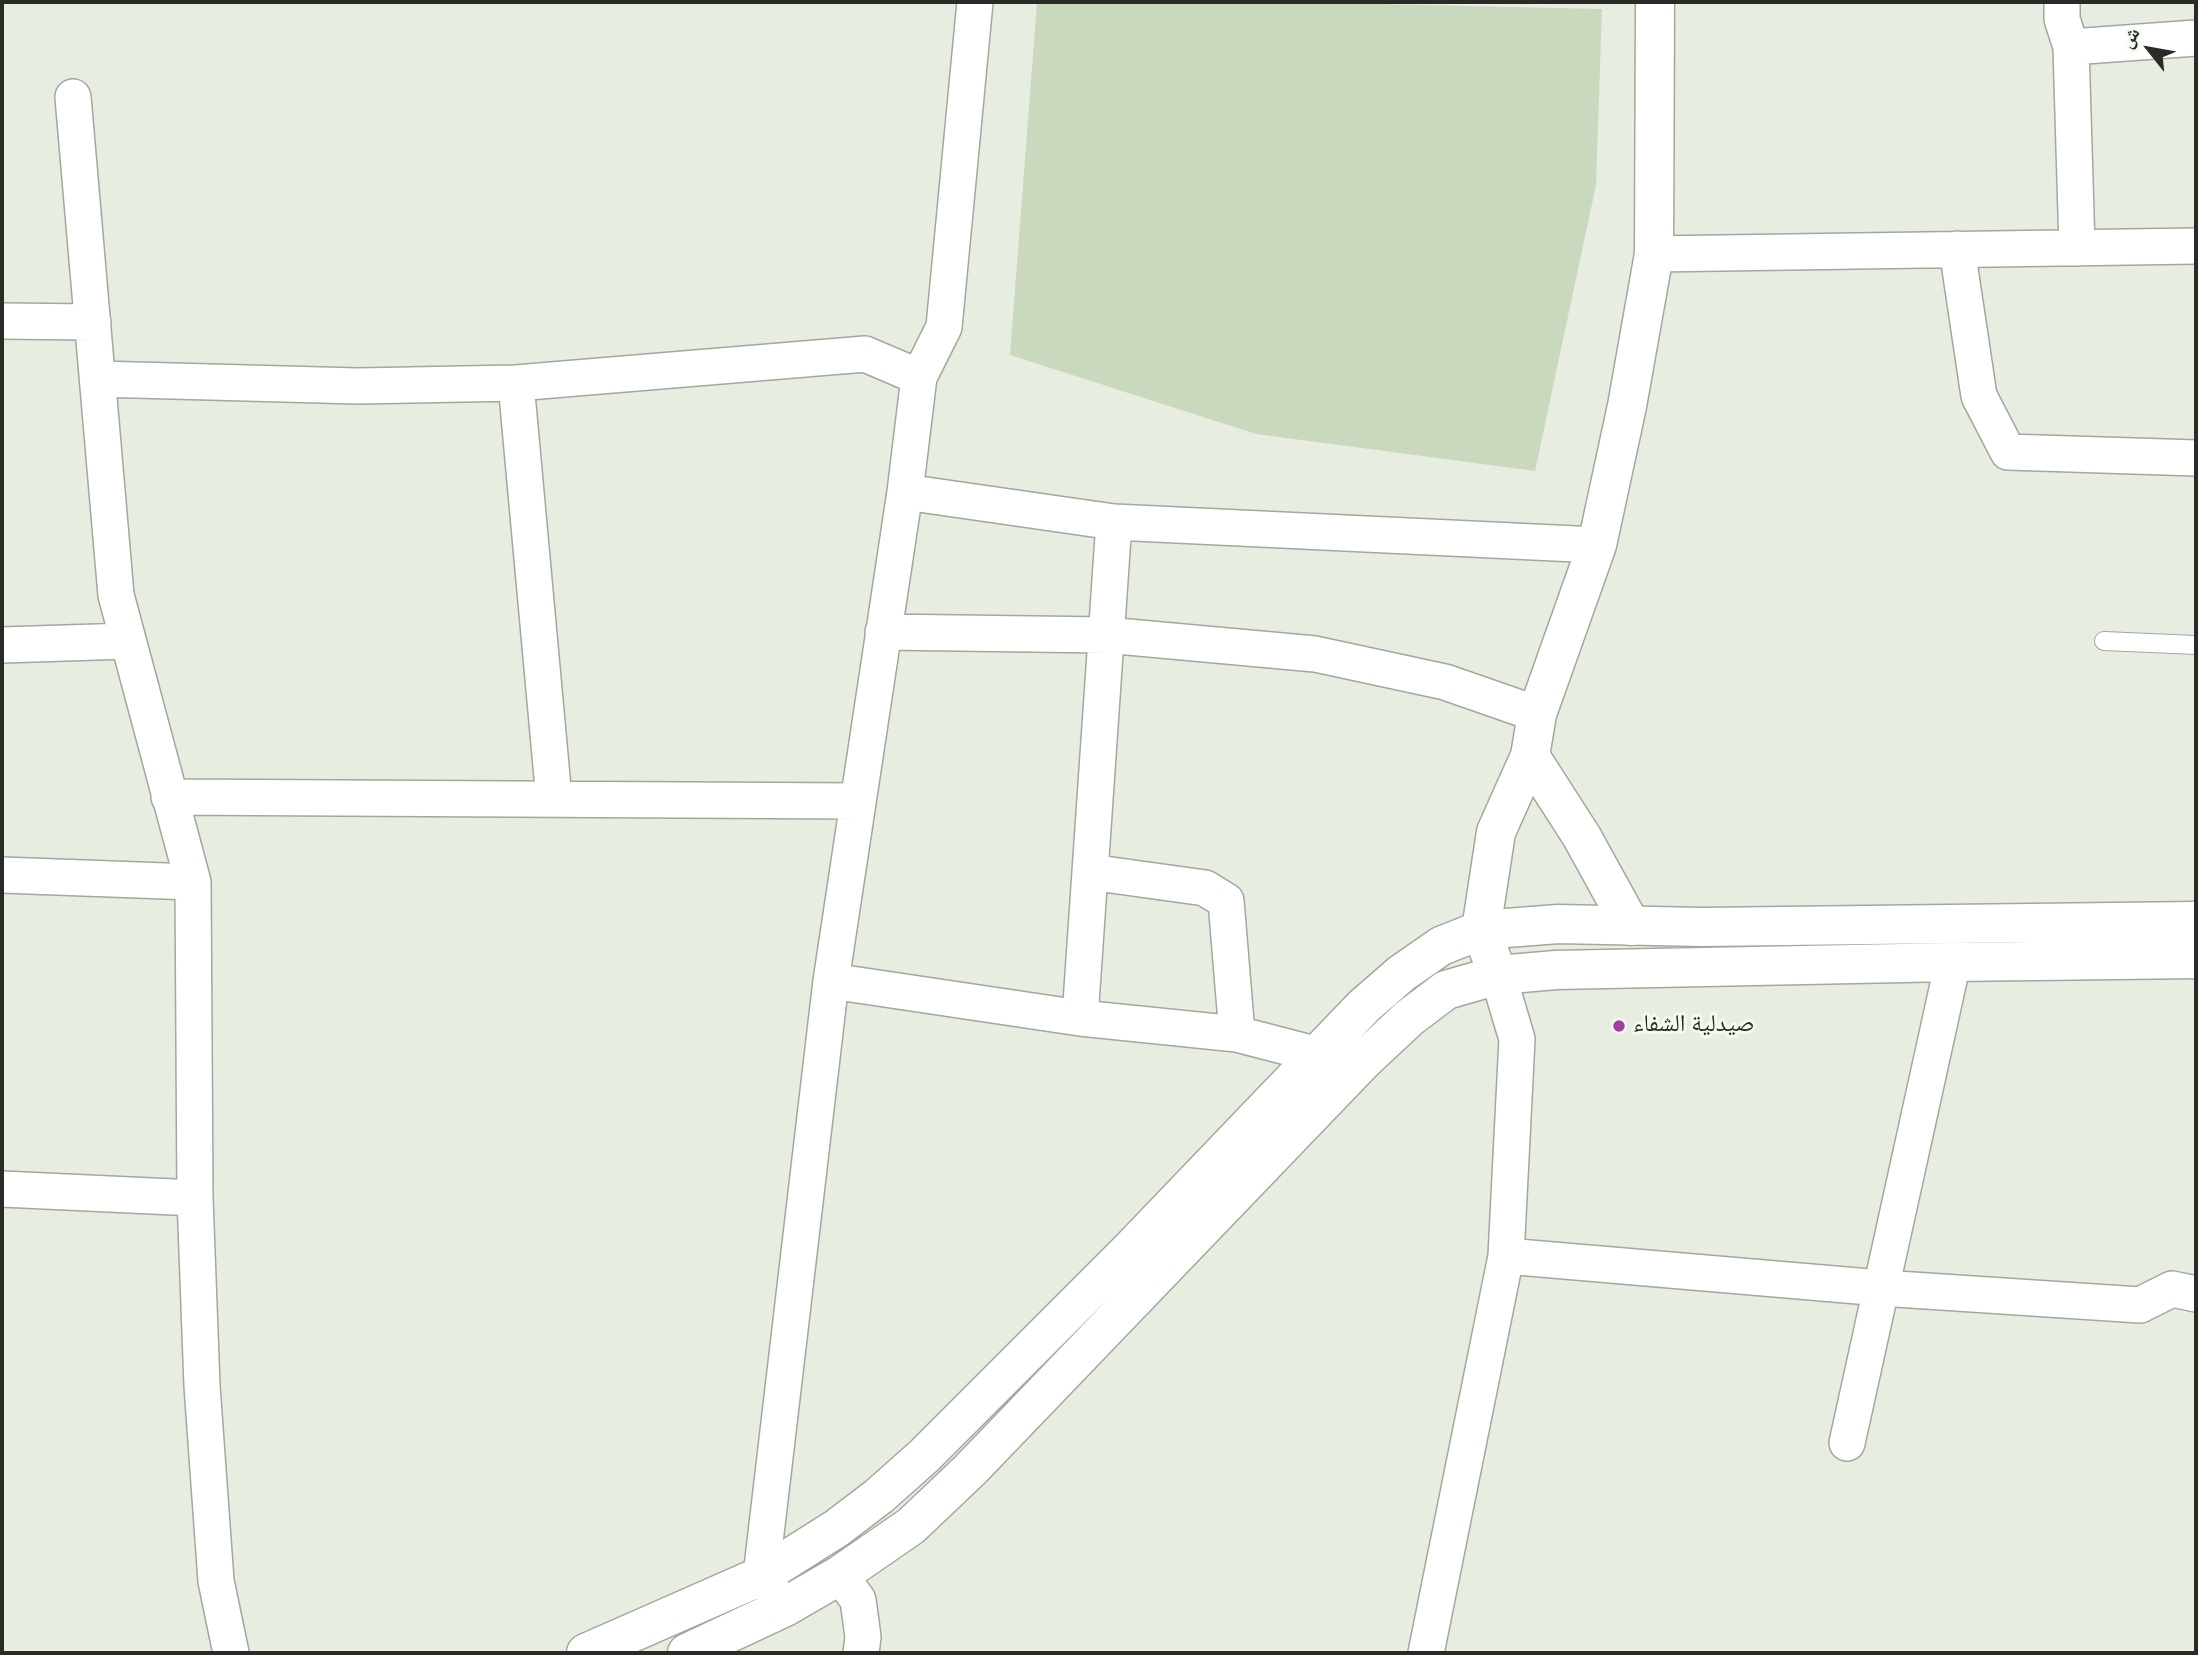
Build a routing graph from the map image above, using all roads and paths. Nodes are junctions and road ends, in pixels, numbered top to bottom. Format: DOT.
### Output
graph roads {
  1 [pos="975,2"];
  2 [pos="1655,2"];
  3 [pos="2062,2"];
  4 [pos="2196,38"];
  5 [pos="2071,47"];
  6 [pos="73,97"];
  7 [pos="2196,246"];
  8 [pos="2077,248"];
  9 [pos="1957,249"];
  10 [pos="1654,254"];
  11 [pos="2,321"];
  12 [pos="93,322"];
  13 [pos="919,377"];
  14 [pos="98,379"];
  15 [pos="516,383"];
  16 [pos="2196,458"];
  17 [pos="905,492"];
  18 [pos="1114,522"];
  19 [pos="1597,545"];
  20 [pos="883,632"];
  21 [pos="1106,635"];
  22 [pos="128,641"];
  23 [pos="2104,641"];
  24 [pos="2,645"];
  25 [pos="2196,645"];
  26 [pos="1537,714"];
  27 [pos="1530,756"];
  28 [pos="169,797"];
  29 [pos="554,799"];
  30 [pos="857,802"];
  31 [pos="1090,872"];
  32 [pos="2,875"];
  33 [pos="194,883"];
  34 [pos="2196,921"];
  35 [pos="1631,926"];
  36 [pos="1481,930"];
  37 [pos="2196,960"];
  38 [pos="1953,962"];
  39 [pos="1497,975"];
  40 [pos="831,981"];
  41 [pos="1080,1018"];
  42 [pos="1237,1034"];
  43 [pos="1318,1055"];
  44 [pos="2,1189"];
  45 [pos="195,1198"];
  46 [pos="1506,1256"];
  47 [pos="1881,1288"];
  48 [pos="2196,1294"];
  49 [pos="1847,1443"];
  50 [pos="840,1575"];
  51 [pos="761,1576"];
  52 [pos="785,1607"];
  53 [pos="231,1653"];
  54 [pos="586,1653"];
  55 [pos="687,1653"];
  56 [pos="861,1653"];
  57 [pos="1426,1653"];
  1 -- 13 [label="street"];
  2 -- 10 [label="main road"];
  3 -- 5 [label="street"];
  4 -- 5 [label="street"];
  5 -- 8 [label="street"];
  6 -- 12 [label="street"];
  7 -- 8 [label="street"];
  8 -- 9 [label="street"];
  9 -- 10 [label="street"];
  9 -- 16 [label="street"];
  10 -- 19 [label="main road"];
  11 -- 12 [label="street"];
  12 -- 14 [label="street"];
  13 -- 15 [label="street"];
  13 -- 17 [label="street"];
  14 -- 15 [label="street"];
  14 -- 22 [label="street"];
  15 -- 29 [label="street"];
  17 -- 18 [label="street"];
  17 -- 20 [label="street"];
  18 -- 19 [label="street"];
  18 -- 21 [label="street"];
  19 -- 26 [label="main road"];
  20 -- 21 [label="street"];
  20 -- 30 [label="street"];
  21 -- 26 [label="street"];
  21 -- 31 [label="street"];
  22 -- 24 [label="street"];
  22 -- 28 [label="street"];
  23 -- 25 [label="lane"];
  26 -- 27 [label="main road"];
  27 -- 35 [label="main road"];
  27 -- 36 [label="main road"];
  28 -- 29 [label="street"];
  28 -- 33 [label="street"];
  29 -- 30 [label="street"];
  30 -- 40 [label="street"];
  31 -- 41 [label="street"];
  31 -- 42 [label="street"];
  32 -- 33 [label="street"];
  33 -- 45 [label="street"];
  34 -- 35 [label="main road"];
  35 -- 36 [label="main road"];
  36 -- 39 [label="main road"];
  36 -- 43 [label="main road"];
  37 -- 38 [label="main road"];
  38 -- 39 [label="main road"];
  38 -- 47 [label="street"];
  39 -- 46 [label="street"];
  39 -- 50 [label="main road"];
  40 -- 41 [label="street"];
  40 -- 51 [label="street"];
  41 -- 42 [label="street"];
  42 -- 43 [label="street"];
  43 -- 51 [label="main road"];
  44 -- 45 [label="street"];
  45 -- 53 [label="street"];
  46 -- 47 [label="street"];
  46 -- 57 [label="street"];
  47 -- 48 [label="street"];
  47 -- 49 [label="street"];
  50 -- 52 [label="main road"];
  50 -- 56 [label="street"];
  51 -- 52 [label="street"];
  51 -- 54 [label="main road"];
  52 -- 55 [label="main road"];
}
